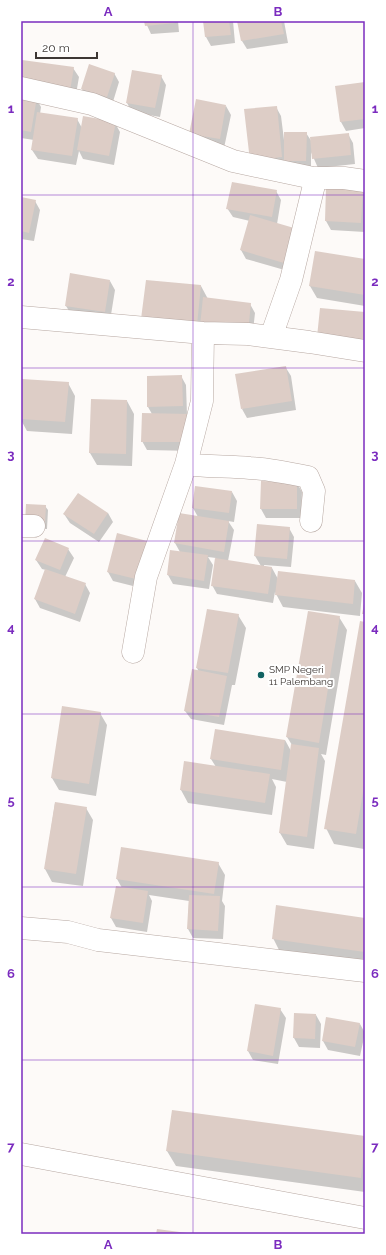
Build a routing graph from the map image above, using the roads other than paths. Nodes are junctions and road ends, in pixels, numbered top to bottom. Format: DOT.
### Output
graph roads {
  1 [pos="21,88"];
  2 [pos="313,178"];
  3 [pos="365,181"];
  4 [pos="21,317"];
  5 [pos="203,333"];
  6 [pos="271,337"];
  7 [pos="365,351"];
  8 [pos="186,464"];
  9 [pos="311,521"];
  10 [pos="133,652"];
  11 [pos="21,928"];
  12 [pos="365,971"];
  13 [pos="21,1154"];
  14 [pos="365,1218"];
  1 -- 2 [label="street"];
  2 -- 3 [label="street"];
  2 -- 6 [label="street"];
  4 -- 5 [label="street"];
  5 -- 6 [label="street"];
  5 -- 8 [label="street"];
  6 -- 7 [label="street"];
  8 -- 9 [label="street"];
  8 -- 10 [label="street"];
  11 -- 12 [label="street"];
  13 -- 14 [label="street"];
}
